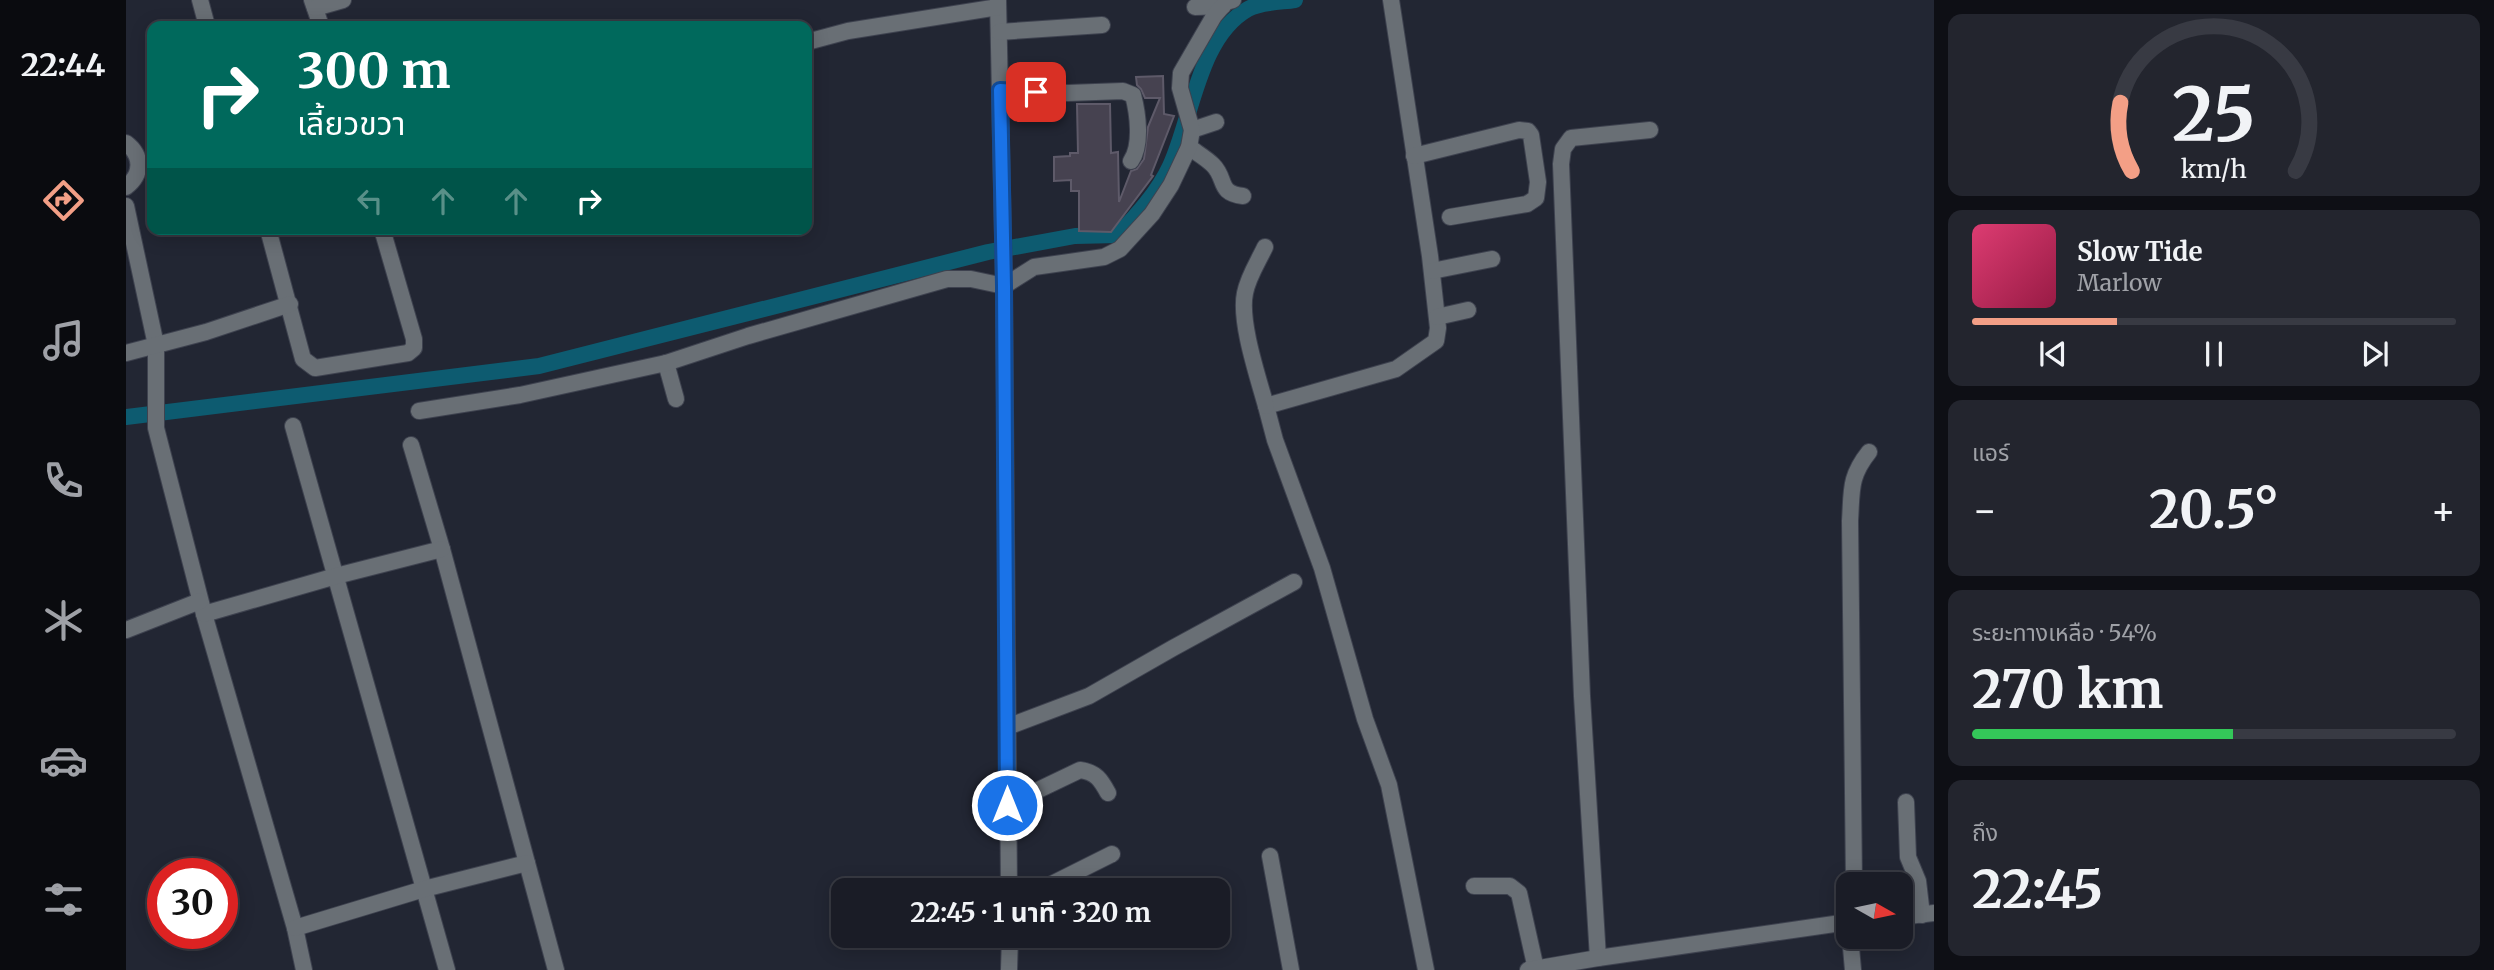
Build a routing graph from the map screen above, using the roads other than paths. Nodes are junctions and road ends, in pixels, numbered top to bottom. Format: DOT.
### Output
graph roads {
  1 [pos="200,0"];
  2 [pos="343,0"];
  3 [pos="1391,0"];
  4 [pos="1227,2"];
  5 [pos="314,4"];
  6 [pos="998,4"];
  7 [pos="1195,7"];
  8 [pos="206,21"];
  9 [pos="319,21"];
  10 [pos="1102,25"];
  11 [pos="999,32"];
  12 [pos="812,41"];
  13 [pos="1000,90"];
  14 [pos="1188,115"];
  15 [pos="1216,122"];
  16 [pos="1650,130"];
  17 [pos="126,143"];
  18 [pos="1189,148"];
  19 [pos="1415,156"];
  20 [pos="145,158"];
  21 [pos="1130,161"];
  22 [pos="126,187"];
  23 [pos="1243,196"];
  24 [pos="126,206"];
  25 [pos="1450,217"];
  26 [pos="270,235"];
  27 [pos="384,235"];
  28 [pos="1265,247"];
  29 [pos="1492,259"];
  30 [pos="1432,271"];
  31 [pos="1004,278"];
  32 [pos="290,304"];
  33 [pos="1468,310"];
  34 [pos="1437,317"];
  35 [pos="156,345"];
  36 [pos="126,354"];
  37 [pos="666,363"];
  38 [pos="676,399"];
  39 [pos="1266,405"];
  40 [pos="419,411"];
  41 [pos="293,426"];
  42 [pos="411,445"];
  43 [pos="1869,452"];
  44 [pos="442,549"];
  45 [pos="336,576"];
  46 [pos="1294,582"];
  47 [pos="202,608"];
  48 [pos="126,630"];
  49 [pos="1007,727"];
  50 [pos="1108,793"];
  51 [pos="1906,802"];
  52 [pos="1007,805"];
  53 [pos="1112,854"];
  54 [pos="1270,856"];
  55 [pos="527,863"];
  56 [pos="1854,872"];
  57 [pos="1009,878"];
  58 [pos="1064,878"];
  59 [pos="1474,886"];
  60 [pos="424,889"];
  61 [pos="1928,914"];
  62 [pos="1836,924"];
  63 [pos="295,928"];
  64 [pos="1010,948"];
  65 [pos="1851,949"];
  66 [pos="1598,957"];
  67 [pos="1569,967"];
  68 [pos="1532,969"];
  69 [pos="304,970"];
  70 [pos="447,970"];
  71 [pos="555,970"];
  72 [pos="1009,970"];
  73 [pos="1291,970"];
  74 [pos="1426,970"];
  75 [pos="1853,970"];
  1 -- 8 [label="street"];
  2 -- 5 [label="street"];
  3 -- 19 [label="street"];
  4 -- 7 [label="street"];
  4 -- 14 [label="street"];
  5 -- 9 [label="street"];
  6 -- 11 [label="street"];
  6 -- 12 [label="street"];
  10 -- 11 [label="street"];
  11 -- 13 [label="street"];
  13 -- 21 [label="street"];
  13 -- 31 [label="street"];
  14 -- 15 [label="street"];
  14 -- 18 [label="street"];
  16 -- 66 [label="street"];
  17 -- 20 [label="street"];
  18 -- 23 [label="street"];
  18 -- 31 [label="street"];
  19 -- 25 [label="street"];
  19 -- 30 [label="street"];
  20 -- 22 [label="street"];
  24 -- 35 [label="street"];
  26 -- 32 [label="street"];
  27 -- 32 [label="street"];
  28 -- 39 [label="street"];
  29 -- 30 [label="street"];
  30 -- 34 [label="street"];
  31 -- 37 [label="street"];
  31 -- 49 [label="street"];
  32 -- 35 [label="street"];
  33 -- 34 [label="street"];
  34 -- 39 [label="street"];
  35 -- 36 [label="street"];
  35 -- 47 [label="street"];
  37 -- 38 [label="street"];
  37 -- 40 [label="street"];
  39 -- 74 [label="street"];
  41 -- 45 [label="street"];
  42 -- 44 [label="street"];
  43 -- 56 [label="street"];
  44 -- 45 [label="street"];
  44 -- 55 [label="street"];
  45 -- 47 [label="street"];
  45 -- 60 [label="street"];
  46 -- 49 [label="street"];
  47 -- 48 [label="street"];
  47 -- 63 [label="street"];
  49 -- 52 [label="street"];
  50 -- 52 [label="street"];
  51 -- 61 [label="street"];
  52 -- 57 [label="street"];
  53 -- 58 [label="street"];
  54 -- 73 [label="street"];
  55 -- 60 [label="street"];
  55 -- 71 [label="street"];
  59 -- 68 [label="street"];
  60 -- 63 [label="street"];
  60 -- 70 [label="street"];
  62 -- 66 [label="street"];
  63 -- 69 [label="street"];
  64 -- 72 [label="street"];
  65 -- 75 [label="street"];
  66 -- 67 [label="street"];
  67 -- 68 [label="street"];
}
